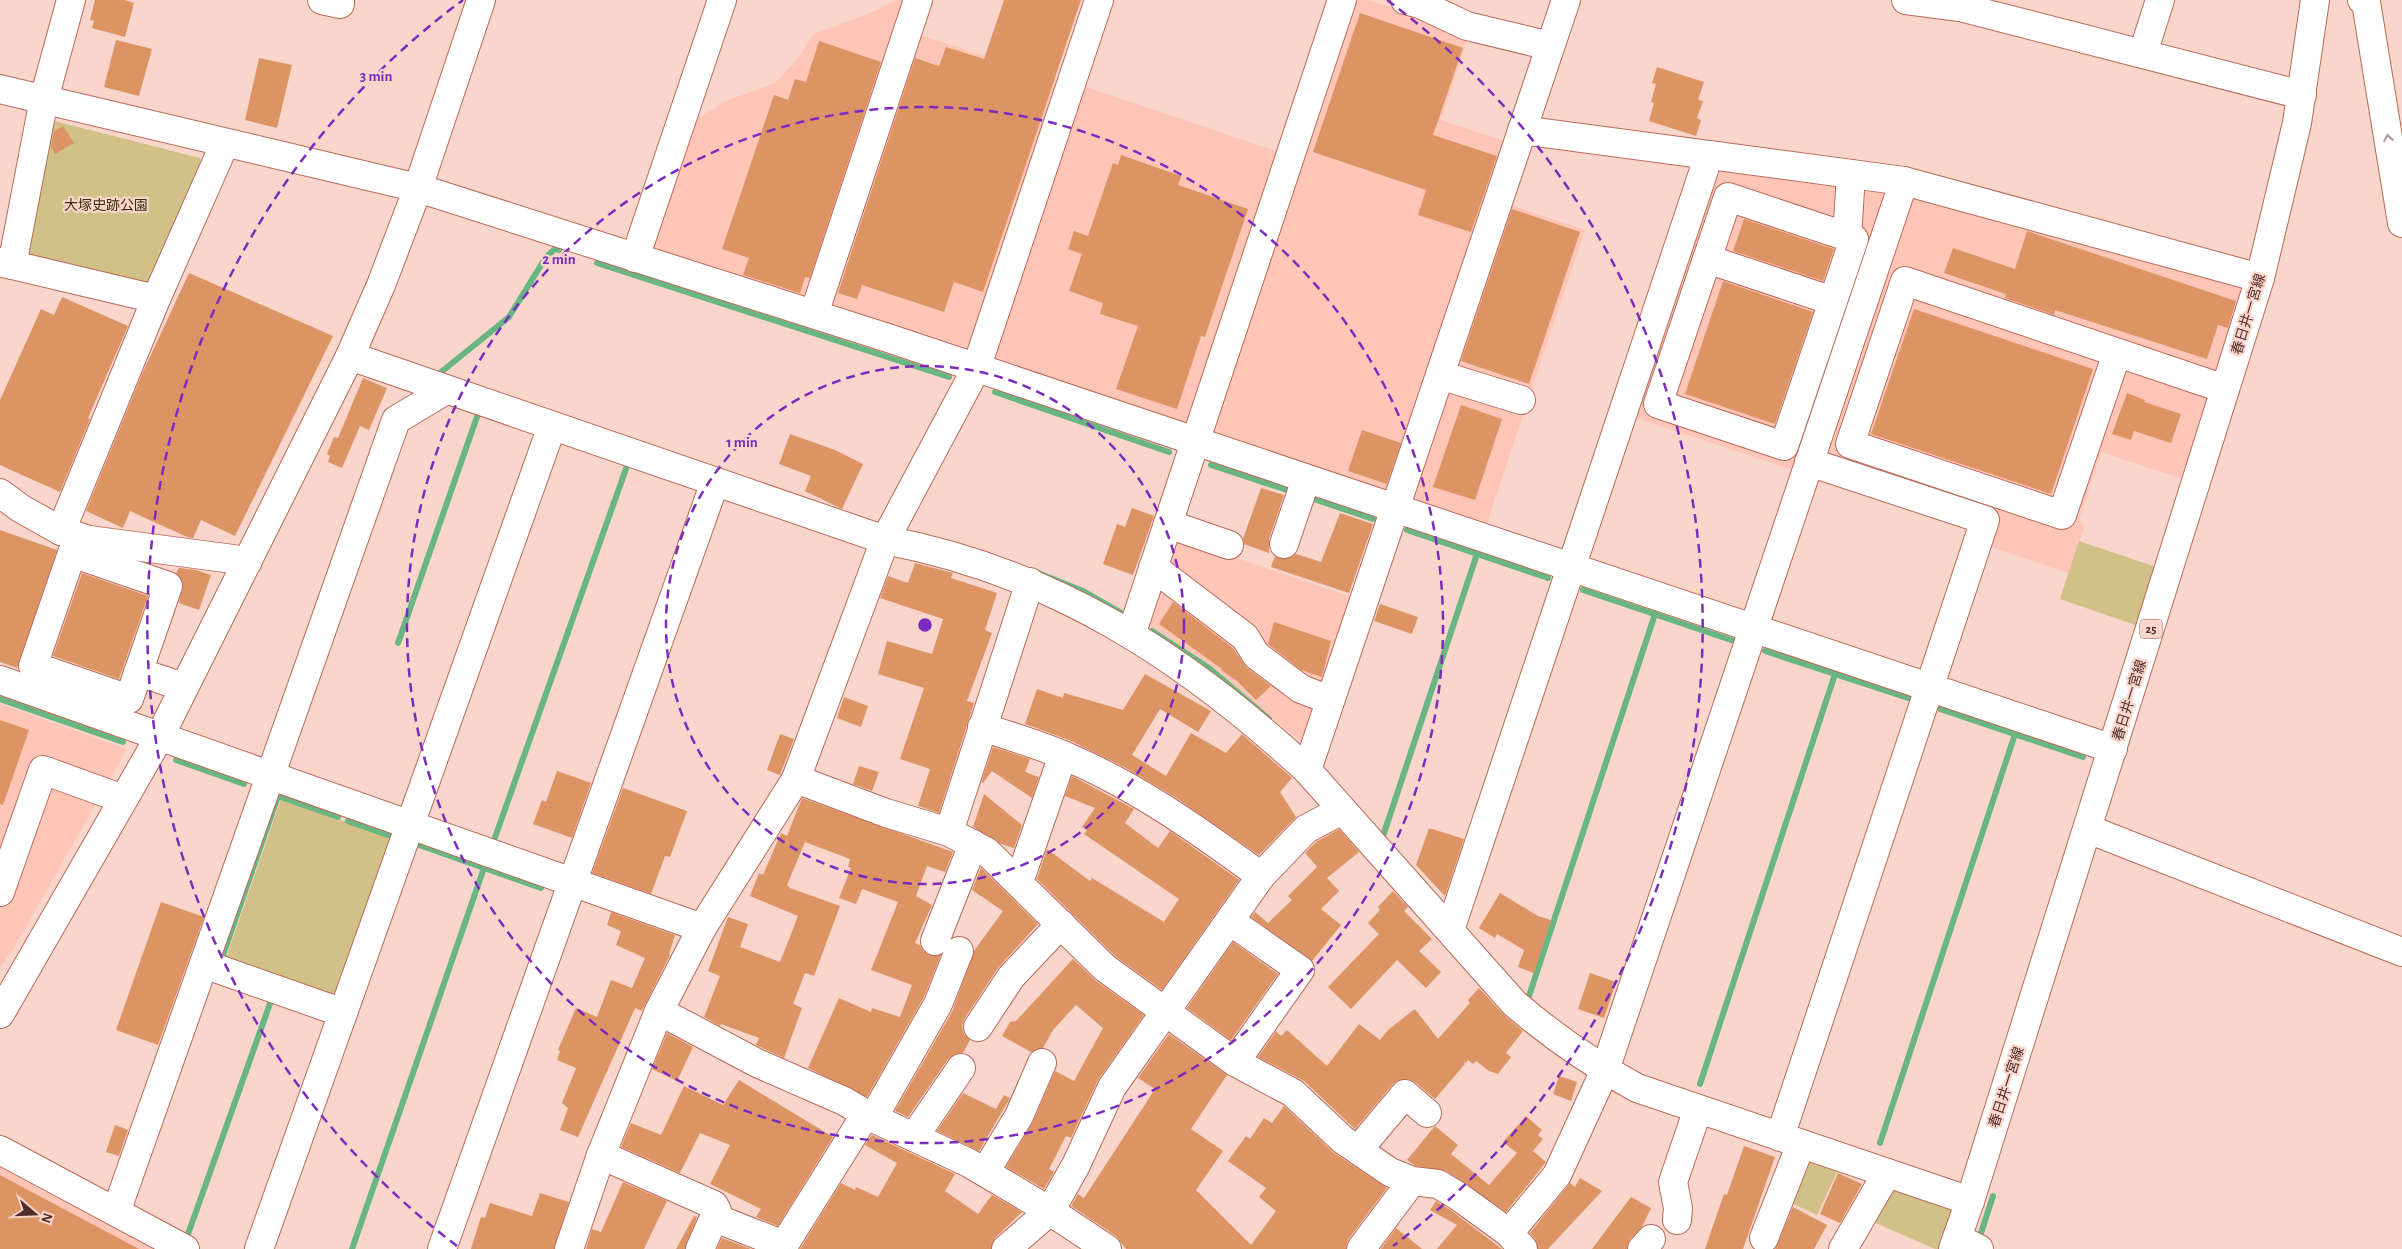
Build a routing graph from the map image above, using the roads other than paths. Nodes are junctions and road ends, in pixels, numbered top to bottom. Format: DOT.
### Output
graph roads {
  1 [pos="71,0"];
  2 [pos="322,0"];
  3 [pos="340,0"];
  4 [pos="481,0"];
  5 [pos="722,0"];
  6 [pos="918,0"];
  7 [pos="1099,0"];
  8 [pos="1342,0"];
  9 [pos="1405,0"];
  10 [pos="1566,0"];
  11 [pos="1906,0"];
  12 [pos="2160,0"];
  13 [pos="2315,0"];
  14 [pos="2362,0"];
  15 [pos="1961,3"];
  16 [pos="1550,46"];
  17 [pos="2143,52"];
  18 [pos="0,89"];
  19 [pos="2302,95"];
  20 [pos="44,99"];
  21 [pos="1522,130"];
  22 [pos="225,143"];
  23 [pos="1709,155"];
  24 [pos="1851,174"];
  25 [pos="1904,181"];
  26 [pos="418,188"];
  27 [pos="2402,223"];
  28 [pos="1847,237"];
  29 [pos="635,258"];
  30 [pos="1707,259"];
  31 [pos="6,264"];
  32 [pos="2260,278"];
  33 [pos="156,299"];
  34 [pos="1833,301"];
  35 [pos="814,314"];
  36 [pos="2117,353"];
  37 [pos="350,356"];
  38 [pos="976,369"];
  39 [pos="1440,375"];
  40 [pos="2225,389"];
  41 [pos="446,390"];
  42 [pos="1521,400"];
  43 [pos="552,426"];
  44 [pos="1195,442"];
  45 [pos="1809,462"];
  46 [pos="1306,479"];
  47 [pos="715,482"];
  48 [pos="0,493"];
  49 [pos="1395,509"];
  50 [pos="1168,524"];
  51 [pos="61,531"];
  52 [pos="885,540"];
  53 [pos="1284,544"];
  54 [pos="1229,545"];
  55 [pos="248,561"];
  56 [pos="1153,567"];
  57 [pos="1571,568"];
  58 [pos="1030,582"];
  59 [pos="1753,629"];
  60 [pos="1130,635"];
  61 [pos="138,672"];
  62 [pos="0,680"];
  63 [pos="184,687"];
  64 [pos="1929,688"];
  65 [pos="1330,700"];
  66 [pos="982,727"];
  67 [pos="160,736"];
  68 [pos="2113,749"];
  69 [pos="1063,755"];
  70 [pos="1307,770"];
  71 [pos="271,775"];
  72 [pos="796,779"];
  73 [pos="124,799"];
  74 [pos="1342,810"];
  75 [pos="410,824"];
  76 [pos="2088,830"];
  77 [pos="948,832"];
  78 [pos="973,844"];
  79 [pos="1261,876"];
  80 [pos="572,882"];
  81 [pos="1019,882"];
  82 [pos="0,892"];
  83 [pos="1230,921"];
  84 [pos="1061,924"];
  85 [pos="702,928"];
  86 [pos="1450,930"];
  87 [pos="2402,952"];
  88 [pos="204,964"];
  89 [pos="9,981"];
  90 [pos="659,1011"];
  91 [pos="343,1013"];
  92 [pos="1166,1013"];
  93 [pos="0,1014"];
  94 [pos="978,1026"];
  95 [pos="1235,1062"];
  96 [pos="1042,1063"];
  97 [pos="962,1068"];
  98 [pos="1605,1070"];
  99 [pos="1698,1109"];
  100 [pos="1427,1113"];
  101 [pos="869,1116"];
  102 [pos="914,1137"];
  103 [pos="1791,1140"];
  104 [pos="0,1150"];
  105 [pos="1358,1150"];
  106 [pos="601,1155"];
  107 [pos="985,1172"];
  108 [pos="1887,1173"];
  109 [pos="1412,1181"];
  110 [pos="1970,1201"];
  111 [pos="1050,1211"];
  112 [pos="116,1212"];
  113 [pos="715,1218"];
  114 [pos="1677,1220"];
  115 [pos="1764,1238"];
  116 [pos="1516,1241"];
  117 [pos="1963,1245"];
  118 [pos="185,1249"];
  119 [pos="259,1249"];
  120 [pos="442,1249"];
  121 [pos="569,1249"];
  122 [pos="700,1249"];
  123 [pos="1006,1249"];
  124 [pos="1108,1249"];
  125 [pos="1361,1249"];
  126 [pos="1843,1249"];
  1 -- 20 [label="street"];
  2 -- 3 [label="street"];
  4 -- 26 [label="street"];
  5 -- 29 [label="street"];
  6 -- 35 [label="street"];
  7 -- 38 [label="street"];
  8 -- 44 [label="street"];
  9 -- 16 [label="street"];
  10 -- 16 [label="street"];
  11 -- 15 [label="street"];
  12 -- 17 [label="street"];
  13 -- 19 [label="street, 春日井一宮線 / 25"];
  27 -- 14 [label="street, one-way"];
  15 -- 17 [label="street"];
  16 -- 21 [label="street"];
  17 -- 19 [label="street"];
  18 -- 20 [label="street"];
  19 -- 32 [label="street, 春日井一宮線 / 25"];
  20 -- 22 [label="street"];
  20 -- 31 [label="street"];
  21 -- 23 [label="street"];
  21 -- 39 [label="street"];
  22 -- 26 [label="street"];
  22 -- 33 [label="street"];
  23 -- 24 [label="street"];
  23 -- 57 [label="street"];
  24 -- 25 [label="street"];
  24 -- 28 [label="street"];
  25 -- 32 [label="street"];
  25 -- 45 [label="street"];
  26 -- 29 [label="street"];
  26 -- 37 [label="street"];
  28 -- 30 [label="street"];
  28 -- 34 [label="street"];
  29 -- 35 [label="street"];
  30 -- 34 [label="street"];
  30 -- 34 [label="street"];
  31 -- 33 [label="street"];
  32 -- 40 [label="street, 春日井一宮線 / 25"];
  33 -- 51 [label="street"];
  35 -- 38 [label="street"];
  36 -- 36 [label="street"];
  36 -- 40 [label="street"];
  37 -- 41 [label="street"];
  37 -- 55 [label="street"];
  38 -- 44 [label="street"];
  38 -- 52 [label="street"];
  39 -- 42 [label="street"];
  39 -- 49 [label="street"];
  40 -- 68 [label="street, 春日井一宮線 / 25"];
  41 -- 43 [label="street"];
  41 -- 71 [label="street"];
  43 -- 47 [label="street"];
  43 -- 75 [label="street"];
  44 -- 46 [label="street"];
  44 -- 50 [label="street"];
  45 -- 59 [label="street"];
  45 -- 64 [label="street"];
  46 -- 49 [label="street"];
  46 -- 53 [label="street"];
  47 -- 52 [label="street"];
  47 -- 80 [label="street"];
  48 -- 51 [label="street"];
  49 -- 57 [label="street"];
  49 -- 65 [label="street"];
  50 -- 54 [label="street"];
  50 -- 56 [label="street"];
  51 -- 55 [label="street"];
  52 -- 58 [label="street"];
  52 -- 72 [label="street"];
  55 -- 63 [label="street"];
  56 -- 60 [label="street"];
  56 -- 65 [label="street"];
  57 -- 59 [label="street"];
  57 -- 86 [label="street"];
  58 -- 60 [label="street"];
  58 -- 66 [label="street"];
  59 -- 64 [label="street"];
  59 -- 98 [label="street"];
  60 -- 70 [label="street"];
  61 -- 61 [label="street"];
  61 -- 63 [label="street"];
  62 -- 67 [label="street"];
  63 -- 67 [label="street"];
  64 -- 68 [label="street"];
  64 -- 103 [label="street"];
  65 -- 70 [label="street"];
  66 -- 69 [label="street"];
  66 -- 77 [label="street"];
  67 -- 71 [label="street"];
  67 -- 73 [label="street"];
  68 -- 76 [label="street, 春日井一宮線 / 25"];
  69 -- 79 [label="street"];
  69 -- 81 [label="street"];
  70 -- 74 [label="street"];
  71 -- 75 [label="street"];
  71 -- 88 [label="street"];
  72 -- 77 [label="street"];
  72 -- 85 [label="street"];
  73 -- 82 [label="street"];
  73 -- 89 [label="street"];
  74 -- 79 [label="street"];
  74 -- 86 [label="street"];
  75 -- 80 [label="street"];
  75 -- 91 [label="street"];
  76 -- 87 [label="street"];
  76 -- 110 [label="street, 春日井一宮線 / 25"];
  77 -- 78 [label="street"];
  78 -- 81 [label="street"];
  78 -- 101 [label="street"];
  79 -- 83 [label="street"];
  80 -- 85 [label="street"];
  80 -- 120 [label="street"];
  81 -- 84 [label="street"];
  83 -- 92 [label="street"];
  83 -- 95 [label="street"];
  84 -- 92 [label="street"];
  84 -- 94 [label="street"];
  85 -- 90 [label="street"];
  86 -- 98 [label="street"];
  88 -- 91 [label="street"];
  88 -- 112 [label="street"];
  89 -- 93 [label="street"];
  90 -- 101 [label="street"];
  90 -- 106 [label="street"];
  91 -- 119 [label="street"];
  92 -- 95 [label="street"];
  92 -- 111 [label="street"];
  95 -- 105 [label="street"];
  96 -- 107 [label="street"];
  97 -- 102 [label="street"];
  98 -- 99 [label="street"];
  98 -- 116 [label="street"];
  99 -- 103 [label="street"];
  99 -- 114 [label="street"];
  100 -- 105 [label="street"];
  101 -- 102 [label="street"];
  101 -- 113 [label="street"];
  102 -- 107 [label="street"];
  103 -- 108 [label="street"];
  103 -- 115 [label="street"];
  104 -- 112 [label="street"];
  105 -- 109 [label="street"];
  106 -- 113 [label="street"];
  106 -- 121 [label="street"];
  107 -- 111 [label="street"];
  108 -- 110 [label="street"];
  108 -- 126 [label="street"];
  109 -- 116 [label="street"];
  109 -- 125 [label="street"];
  110 -- 117 [label="street, 春日井一宮線 / 25"];
  111 -- 123 [label="street"];
  111 -- 124 [label="street"];
  112 -- 118 [label="street"];
  113 -- 122 [label="street"];
}
